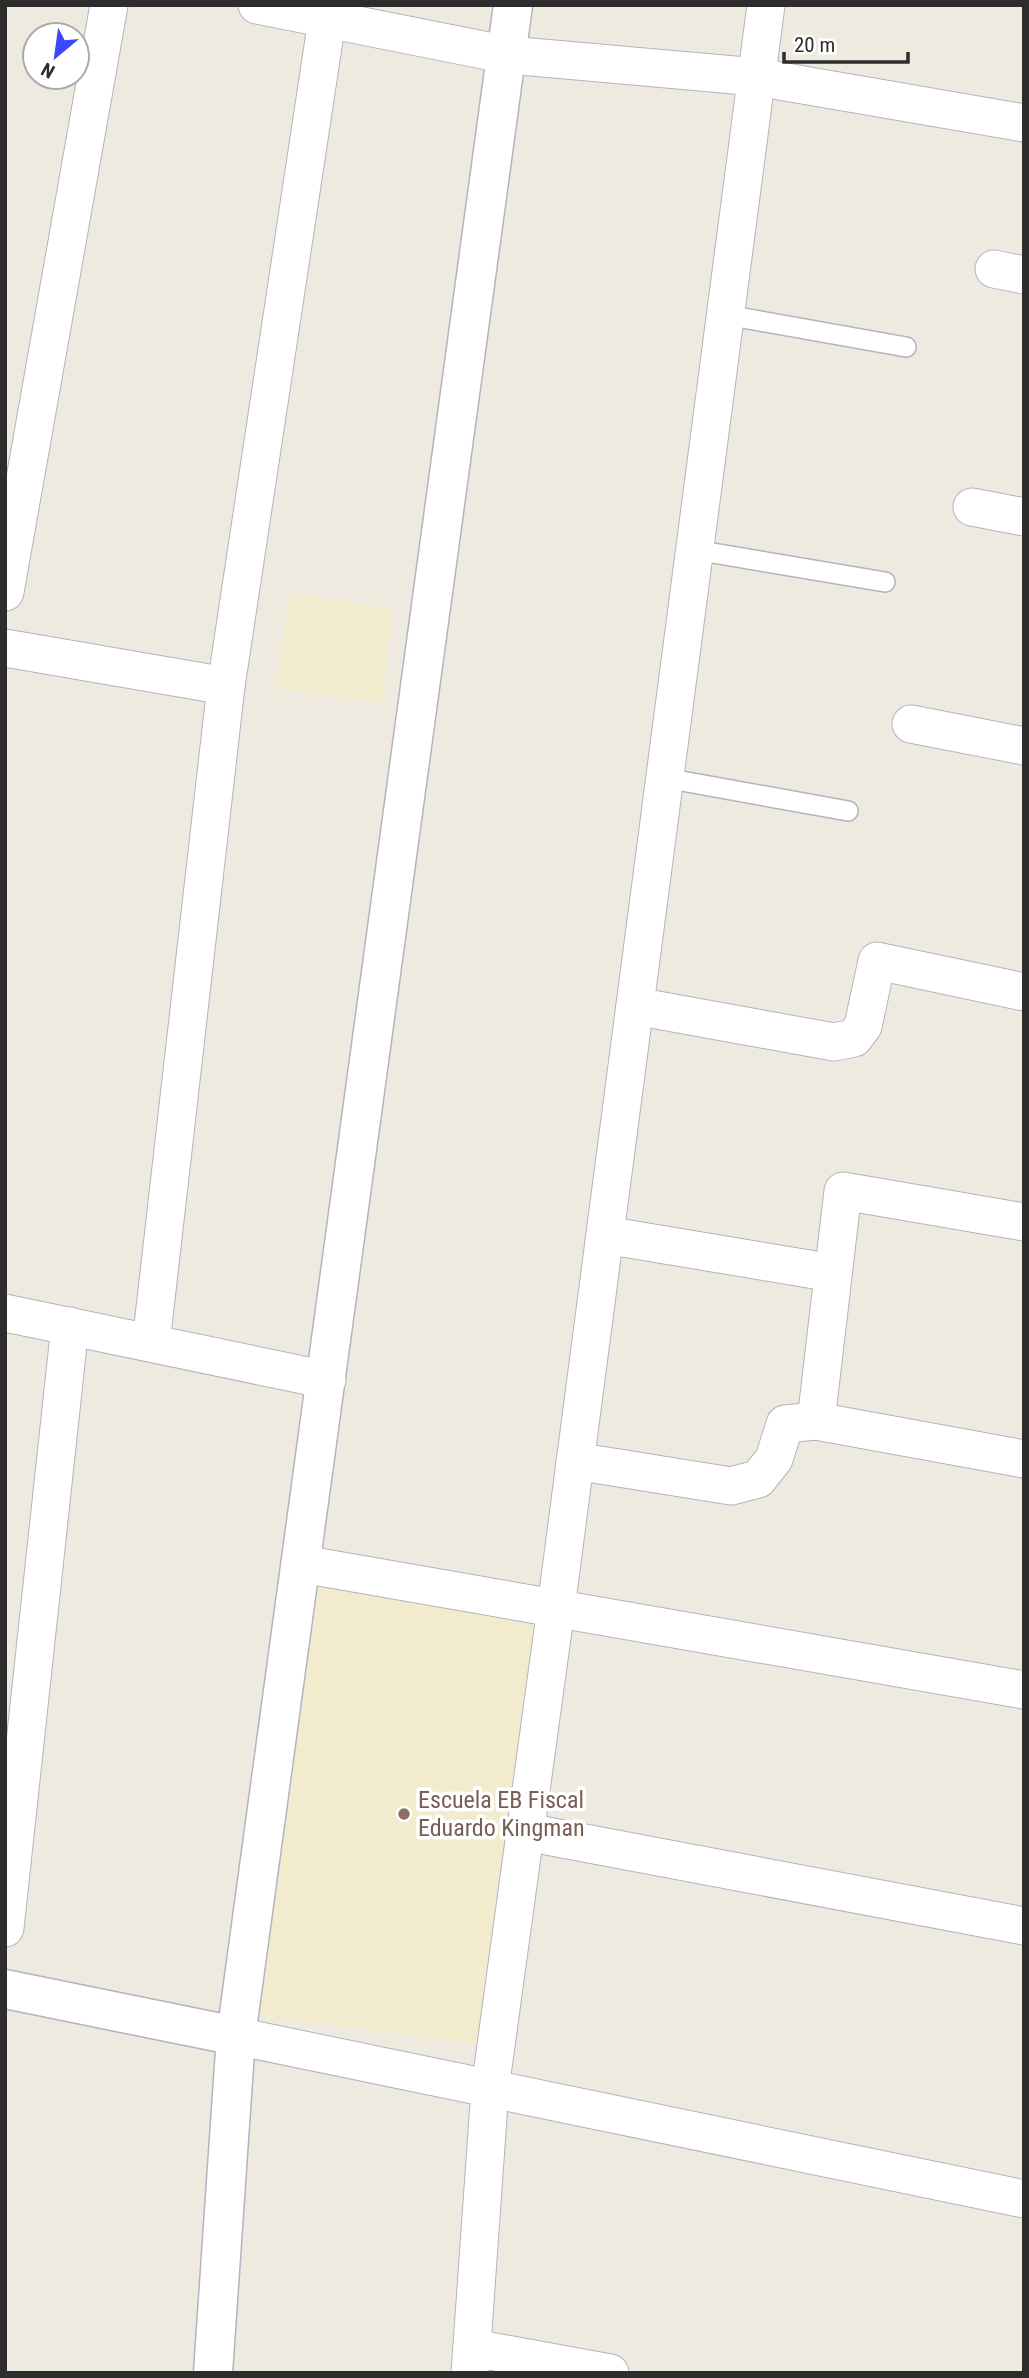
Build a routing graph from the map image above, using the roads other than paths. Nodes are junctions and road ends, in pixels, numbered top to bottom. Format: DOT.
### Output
graph roads {
  1 [pos="109,5"];
  2 [pos="257,5"];
  3 [pos="513,5"];
  4 [pos="766,5"];
  5 [pos="327,20"];
  6 [pos="508,55"];
  7 [pos="757,77"];
  8 [pos="1024,123"];
  9 [pos="726,315"];
  10 [pos="906,346"];
  11 [pos="972,507"];
  12 [pos="1024,517"];
  13 [pos="695,550"];
  14 [pos="885,582"];
  15 [pos="5,592"];
  16 [pos="5,648"];
  17 [pos="226,687"];
  18 [pos="911,724"];
  19 [pos="1024,746"];
  20 [pos="665,778"];
  21 [pos="848,811"];
  22 [pos="1024,992"];
  23 [pos="635,1006"];
  24 [pos="1024,1222"];
  25 [pos="605,1235"];
  26 [pos="833,1273"];
  27 [pos="5,1313"];
  28 [pos="70,1326"];
  29 [pos="152,1343"];
  30 [pos="327,1380"];
  31 [pos="816,1421"];
  32 [pos="1024,1459"];
  33 [pos="575,1461"];
  34 [pos="302,1564"];
  35 [pos="556,1608"];
  36 [pos="1024,1690"];
  37 [pos="526,1832"];
  38 [pos="1024,1926"];
  39 [pos="5,1928"];
  40 [pos="5,1989"];
  41 [pos="236,2036"];
  42 [pos="490,2089"];
  43 [pos="1023,2196"];
  44 [pos="471,2360"];
  45 [pos="213,2373"];
  46 [pos="610,2373"];
  1 -- 15 [label="street"];
  2 -- 5 [label="street"];
  3 -- 6 [label="street"];
  4 -- 7 [label="street"];
  5 -- 6 [label="street"];
  5 -- 17 [label="street"];
  6 -- 7 [label="street"];
  6 -- 30 [label="street"];
  7 -- 8 [label="street"];
  7 -- 9 [label="street"];
  9 -- 10 [label="lane"];
  9 -- 13 [label="street"];
  11 -- 12 [label="street"];
  13 -- 14 [label="lane"];
  13 -- 20 [label="street"];
  16 -- 17 [label="street"];
  17 -- 29 [label="street"];
  18 -- 19 [label="street"];
  20 -- 21 [label="lane"];
  20 -- 23 [label="street"];
  22 -- 23 [label="street"];
  23 -- 25 [label="street"];
  24 -- 26 [label="street"];
  25 -- 26 [label="street"];
  25 -- 33 [label="street"];
  26 -- 31 [label="street"];
  27 -- 28 [label="street"];
  28 -- 29 [label="street"];
  28 -- 39 [label="street"];
  29 -- 30 [label="street"];
  30 -- 34 [label="street"];
  31 -- 32 [label="street"];
  31 -- 33 [label="street"];
  33 -- 35 [label="street"];
  34 -- 35 [label="street"];
  34 -- 41 [label="street"];
  35 -- 36 [label="street"];
  35 -- 37 [label="street"];
  37 -- 38 [label="street"];
  37 -- 42 [label="street"];
  40 -- 41 [label="street"];
  41 -- 42 [label="street"];
  41 -- 45 [label="street"];
  42 -- 43 [label="street"];
  42 -- 44 [label="street"];
  44 -- 46 [label="street"];
}
